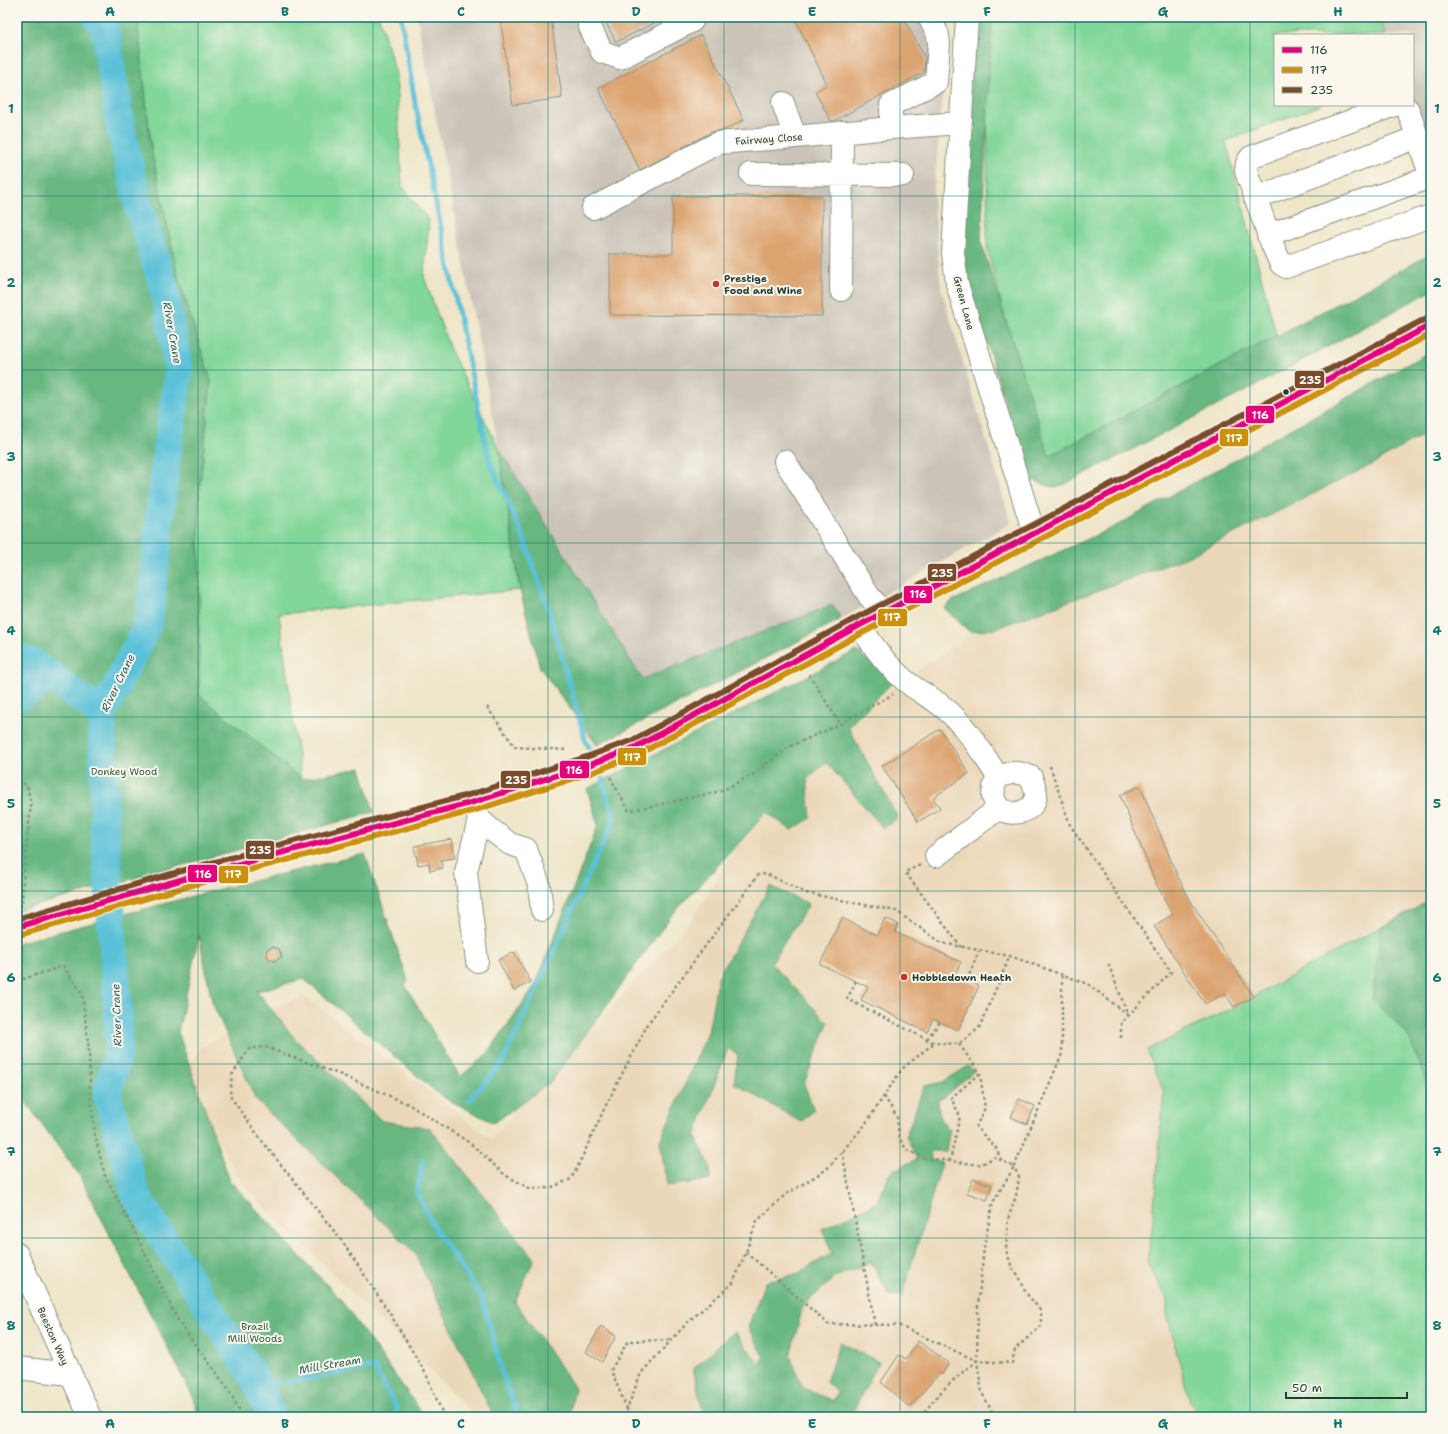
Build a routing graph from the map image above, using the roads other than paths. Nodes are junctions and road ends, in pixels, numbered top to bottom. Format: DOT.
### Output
graph roads {
  1 [pos="588,17"];
  2 [pos="929,17"];
  3 [pos="968,17"];
  4 [pos="692,22"];
  5 [pos="783,103"];
  6 [pos="1392,106"];
  7 [pos="1405,106"];
  8 [pos="960,123"];
  9 [pos="890,128"];
  10 [pos="842,132"];
  11 [pos="795,137"];
  12 [pos="1418,137"];
  13 [pos="751,174"];
  14 [pos="842,175"];
  15 [pos="903,175"];
  16 [pos="1431,177"];
  17 [pos="1255,198"];
  18 [pos="593,208"];
  19 [pos="1431,216"];
  20 [pos="1268,235"];
  21 [pos="841,290"];
  22 [pos="1431,325"];
  23 [pos="785,461"];
  24 [pos="1034,533"];
  25 [pos="884,612"];
  26 [pos="860,625"];
  27 [pos="998,777"];
  28 [pos="999,808"];
  29 [pos="476,811"];
  30 [pos="936,856"];
  31 [pos="542,910"];
  32 [pos="19,919"];
  33 [pos="477,961"];
  34 [pos="17,1254"];
  35 [pos="17,1368"];
  36 [pos="70,1374"];
  37 [pos="90,1417"];
  1 -- 4 [label="main road"];
  2 -- 9 [label="main road"];
  3 -- 8 [label="main road, Green Lane"];
  5 -- 11 [label="main road"];
  6 -- 17 [label="main road"];
  7 -- 12 [label="main road"];
  8 -- 9 [label="main road, Fairway Close"];
  8 -- 24 [label="main road, Green Lane"];
  9 -- 10 [label="main road, Fairway Close"];
  10 -- 11 [label="main road, Fairway Close"];
  10 -- 14 [label="main road"];
  11 -- 18 [label="main road, Fairway Close"];
  12 -- 16 [label="main road"];
  12 -- 17 [label="main road"];
  13 -- 14 [label="main road"];
  14 -- 15 [label="main road"];
  14 -- 21 [label="main road"];
  16 -- 20 [label="main road"];
  17 -- 20 [label="main road"];
  19 -- 20 [label="main road"];
  22 -- 24 [label="main road"];
  23 -- 25 [label="main road"];
  24 -- 25 [label="main road"];
  25 -- 26 [label="main road"];
  26 -- 27 [label="main road"];
  26 -- 29 [label="main road, bridge"];
  27 -- 28 [label="main road"];
  27 -- 28 [label="main road"];
  28 -- 30 [label="main road"];
  29 -- 31 [label="main road"];
  29 -- 32 [label="main road"];
  29 -- 33 [label="main road"];
  34 -- 36 [label="main road, Beeston Way"];
  35 -- 36 [label="main road"];
  36 -- 37 [label="main road, Beeston Way"];
}
